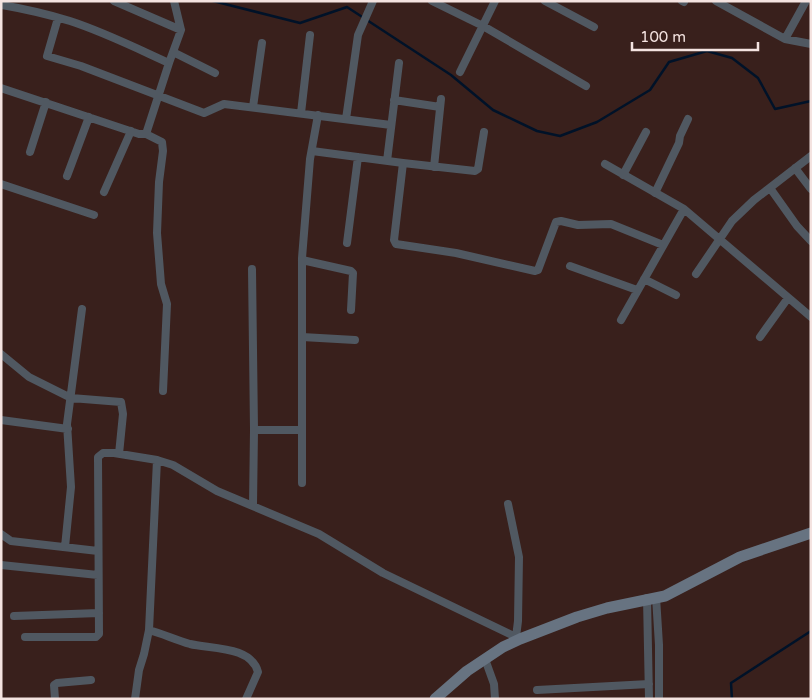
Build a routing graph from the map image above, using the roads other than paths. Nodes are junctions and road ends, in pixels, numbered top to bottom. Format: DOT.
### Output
graph roads {
  1 [pos="114,1"];
  2 [pos="174,1"];
  3 [pos="432,1"];
  4 [pos="495,1"];
  5 [pos="545,1"];
  6 [pos="716,1"];
  7 [pos="806,1"];
  8 [pos="373,3"];
  9 [pos="2,5"];
  10 [pos="58,18"];
  11 [pos="483,26"];
  12 [pos="594,27"];
  13 [pos="181,30"];
  14 [pos="310,35"];
  15 [pos="785,39"];
  16 [pos="262,42"];
  17 [pos="811,44"];
  18 [pos="173,52"];
  19 [pos="400,62"];
  20 [pos="169,63"];
  21 [pos="215,72"];
  22 [pos="460,72"];
  23 [pos="586,86"];
  24 [pos="1,88"];
  25 [pos="158,94"];
  26 [pos="394,100"];
  27 [pos="46,102"];
  28 [pos="253,107"];
  29 [pos="301,113"];
  30 [pos="318,115"];
  31 [pos="89,117"];
  32 [pos="346,119"];
  33 [pos="688,119"];
  34 [pos="391,125"];
  35 [pos="131,131"];
  36 [pos="484,132"];
  37 [pos="646,132"];
  38 [pos="146,134"];
  39 [pos="312,151"];
  40 [pos="30,152"];
  41 [pos="811,156"];
  42 [pos="358,157"];
  43 [pos="387,161"];
  44 [pos="403,164"];
  45 [pos="605,164"];
  46 [pos="434,167"];
  47 [pos="795,168"];
  48 [pos="623,175"];
  49 [pos="67,176"];
  50 [pos="1,184"];
  51 [pos="770,188"];
  52 [pos="811,189"];
  53 [pos="104,192"];
  54 [pos="655,193"];
  55 [pos="684,209"];
  56 [pos="94,215"];
  57 [pos="719,238"];
  58 [pos="811,240"];
  59 [pos="347,243"];
  60 [pos="663,245"];
  61 [pos="302,260"];
  62 [pos="570,266"];
  63 [pos="252,269"];
  64 [pos="696,274"];
  65 [pos="644,279"];
  66 [pos="637,290"];
  67 [pos="676,295"];
  68 [pos="788,298"];
  69 [pos="82,309"];
  70 [pos="351,310"];
  71 [pos="811,317"];
  72 [pos="621,320"];
  73 [pos="302,337"];
  74 [pos="760,337"];
  75 [pos="355,340"];
  76 [pos="1,354"];
  77 [pos="163,391"];
  78 [pos="71,398"];
  79 [pos="1,420"];
  80 [pos="68,429"];
  81 [pos="254,430"];
  82 [pos="302,430"];
  83 [pos="119,454"];
  84 [pos="157,460"];
  85 [pos="302,483"];
  86 [pos="508,504"];
  87 [pos="253,505"];
  88 [pos="811,533"];
  89 [pos="1,534"];
  90 [pos="65,547"];
  91 [pos="98,551"];
  92 [pos="1,565"];
  93 [pos="98,575"];
  94 [pos="652,598"];
  95 [pos="99,613"];
  96 [pos="14,616"];
  97 [pos="150,630"];
  98 [pos="25,637"];
  99 [pos="518,638"];
  100 [pos="485,659"];
  101 [pos="91,680"];
  102 [pos="649,684"];
  103 [pos="537,690"];
  104 [pos="54,699"];
  105 [pos="135,699"];
  106 [pos="246,699"];
  107 [pos="435,699"];
  108 [pos="495,699"];
  109 [pos="649,699"];
  110 [pos="659,699"];
  1 -- 13 [label="street"];
  2 -- 13 [label="street"];
  3 -- 11 [label="street"];
  4 -- 11 [label="street"];
  5 -- 12 [label="street"];
  6 -- 15 [label="street"];
  7 -- 15 [label="street"];
  8 -- 32 [label="street"];
  9 -- 10 [label="street"];
  10 -- 20 [label="street"];
  10 -- 25 [label="street"];
  11 -- 22 [label="street"];
  11 -- 23 [label="street"];
  13 -- 18 [label="street"];
  14 -- 29 [label="street"];
  15 -- 17 [label="street"];
  16 -- 28 [label="street"];
  18 -- 20 [label="street"];
  18 -- 21 [label="street"];
  19 -- 26 [label="street"];
  20 -- 25 [label="street"];
  24 -- 27 [label="street"];
  25 -- 28 [label="street"];
  25 -- 38 [label="street"];
  26 -- 34 [label="street"];
  26 -- 46 [label="street"];
  27 -- 31 [label="street"];
  27 -- 40 [label="street"];
  28 -- 29 [label="street"];
  29 -- 30 [label="street"];
  30 -- 32 [label="street"];
  30 -- 39 [label="street"];
  31 -- 35 [label="street"];
  31 -- 49 [label="street"];
  32 -- 34 [label="street"];
  33 -- 54 [label="street"];
  34 -- 43 [label="street"];
  35 -- 38 [label="street"];
  35 -- 53 [label="street"];
  36 -- 46 [label="street"];
  37 -- 48 [label="street"];
  38 -- 77 [label="street"];
  39 -- 42 [label="street"];
  39 -- 61 [label="street"];
  41 -- 47 [label="street"];
  42 -- 43 [label="street"];
  42 -- 59 [label="street"];
  43 -- 44 [label="street"];
  44 -- 46 [label="street"];
  44 -- 60 [label="street"];
  45 -- 48 [label="street"];
  47 -- 51 [label="street"];
  47 -- 52 [label="street"];
  48 -- 54 [label="street"];
  50 -- 56 [label="street"];
  51 -- 57 [label="street"];
  51 -- 58 [label="street"];
  54 -- 55 [label="street"];
  55 -- 57 [label="street"];
  55 -- 60 [label="street"];
  57 -- 64 [label="street"];
  57 -- 68 [label="street"];
  60 -- 65 [label="street"];
  61 -- 70 [label="street"];
  61 -- 73 [label="street"];
  62 -- 66 [label="street"];
  63 -- 81 [label="street"];
  65 -- 66 [label="street"];
  65 -- 67 [label="street"];
  66 -- 72 [label="street"];
  68 -- 71 [label="street"];
  68 -- 74 [label="street"];
  69 -- 78 [label="street"];
  73 -- 75 [label="street"];
  73 -- 82 [label="street"];
  76 -- 78 [label="street"];
  78 -- 80 [label="street"];
  78 -- 83 [label="street"];
  79 -- 80 [label="street"];
  80 -- 90 [label="street"];
  81 -- 82 [label="street"];
  81 -- 87 [label="street"];
  82 -- 85 [label="street"];
  83 -- 84 [label="street"];
  83 -- 91 [label="street"];
  84 -- 87 [label="street"];
  84 -- 97 [label="street"];
  86 -- 99 [label="street"];
  87 -- 99 [label="street"];
  88 -- 94 [label="main road"];
  89 -- 90 [label="street"];
  90 -- 91 [label="street"];
  91 -- 93 [label="street"];
  92 -- 93 [label="street"];
  93 -- 95 [label="street"];
  94 -- 99 [label="main road"];
  94 -- 102 [label="street"];
  94 -- 110 [label="street"];
  95 -- 96 [label="street"];
  95 -- 98 [label="street"];
  97 -- 105 [label="street"];
  97 -- 106 [label="street"];
  99 -- 100 [label="main road"];
  100 -- 107 [label="main road"];
  100 -- 108 [label="street"];
  101 -- 104 [label="street"];
  102 -- 103 [label="street"];
  102 -- 109 [label="street"];
}
